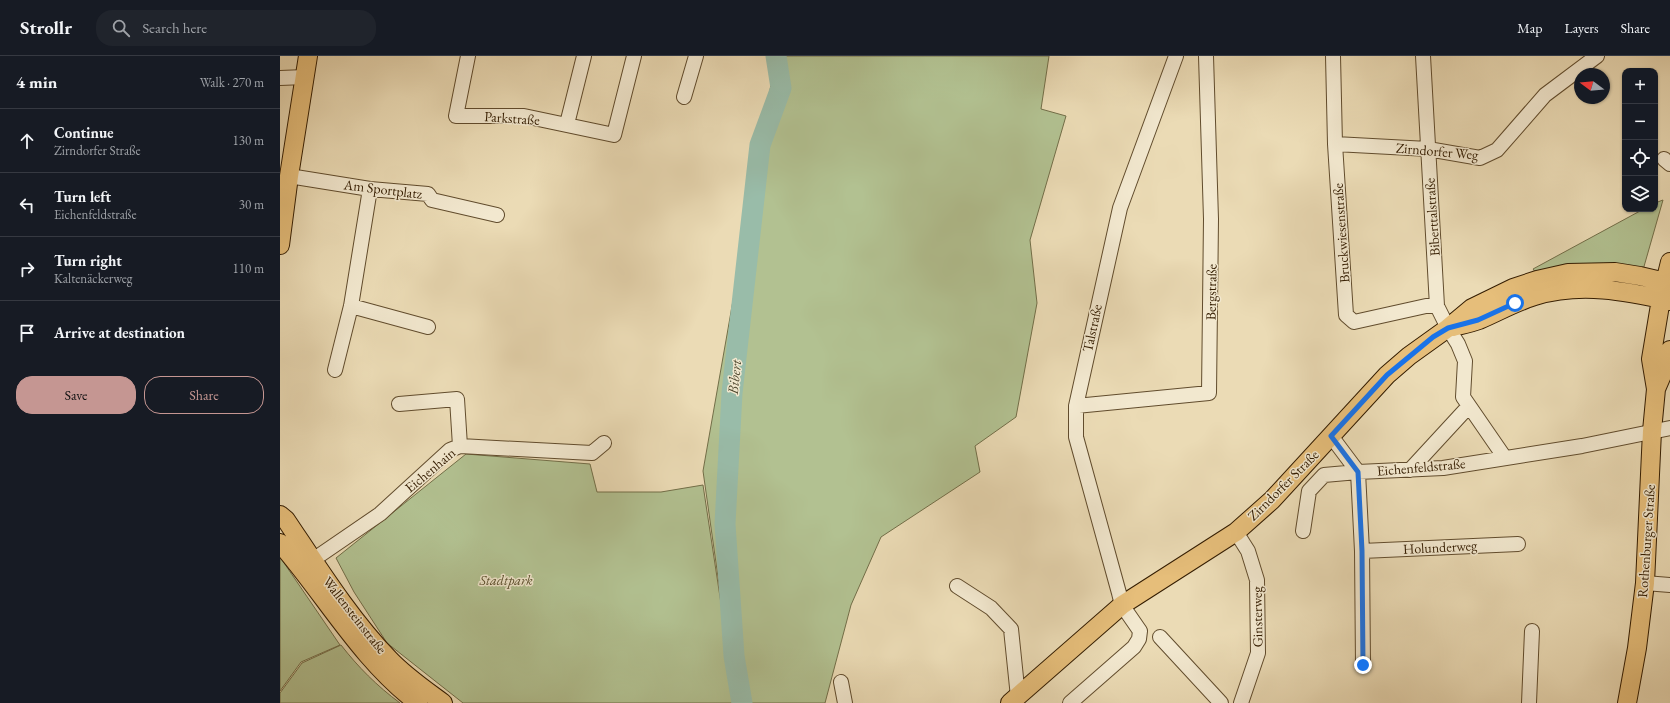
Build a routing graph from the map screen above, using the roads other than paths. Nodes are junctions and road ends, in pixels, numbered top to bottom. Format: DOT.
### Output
graph roads {
  1 [pos="308,56"];
  2 [pos="468,56"];
  3 [pos="584,56"];
  4 [pos="634,56"];
  5 [pos="696,56"];
  6 [pos="1176,56"];
  7 [pos="1206,56"];
  8 [pos="1333,56"];
  9 [pos="1423,56"];
  10 [pos="1597,56"];
  11 [pos="305,77"];
  12 [pos="280,78"];
  13 [pos="684,98"];
  14 [pos="566,124"];
  15 [pos="1335,144"];
  16 [pos="1428,149"];
  17 [pos="289,176"];
  18 [pos="370,188"];
  19 [pos="497,215"];
  20 [pos="280,245"];
  21 [pos="1670,262"];
  22 [pos="1668,282"];
  23 [pos="1665,300"];
  24 [pos="351,306"];
  25 [pos="1437,306"];
  26 [pos="428,326"];
  27 [pos="1448,328"];
  28 [pos="1670,350"];
  29 [pos="335,370"];
  30 [pos="1656,389"];
  31 [pos="399,404"];
  32 [pos="1076,406"];
  33 [pos="1469,406"];
  34 [pos="1670,428"];
  35 [pos="1652,431"];
  36 [pos="1331,436"];
  37 [pos="604,443"];
  38 [pos="460,446"];
  39 [pos="1506,458"];
  40 [pos="1410,470"];
  41 [pos="1358,472"];
  42 [pos="280,516"];
  43 [pos="1303,531"];
  44 [pos="1236,532"];
  45 [pos="280,543"];
  46 [pos="1518,544"];
  47 [pos="1362,551"];
  48 [pos="306,564"];
  49 [pos="1645,583"];
  50 [pos="1670,585"];
  51 [pos="957,586"];
  52 [pos="1122,605"];
  53 [pos="1532,631"];
  54 [pos="1160,637"];
  55 [pos="1363,665"];
  56 [pos="841,682"];
  57 [pos="1625,699"];
  58 [pos="1014,700"];
  59 [pos="418,703"];
  60 [pos="443,703"];
  61 [pos="845,703"];
  62 [pos="1070,703"];
  63 [pos="1221,703"];
  64 [pos="1241,703"];
  65 [pos="1530,703"];
  1 -- 11 [label="main road"];
  2 -- 14 [label="street, Parkstraße"];
  3 -- 14 [label="street"];
  4 -- 14 [label="street, Parkstraße"];
  5 -- 13 [label="street"];
  6 -- 32 [label="street, Talstraße"];
  7 -- 32 [label="street, Bergstraße"];
  8 -- 15 [label="street, Bruckwiesenstraße"];
  9 -- 16 [label="street, Biberttalstraße"];
  10 -- 16 [label="street, Zirndorfer Weg"];
  11 -- 12 [label="street"];
  11 -- 17 [label="main road"];
  15 -- 16 [label="street, Zirndorfer Weg"];
  15 -- 25 [label="street, Bruckwiesenstraße"];
  16 -- 25 [label="street, Biberttalstraße"];
  17 -- 18 [label="street, Am Sportplatz"];
  17 -- 20 [label="main road"];
  18 -- 19 [label="street, Am Sportplatz"];
  18 -- 24 [label="street"];
  21 -- 22 [label="main road, Rothenburger Straße"];
  22 -- 23 [label="main road, Rothenburger Straße"];
  22 -- 27 [label="main road, Zirndorfer Straße"];
  23 -- 27 [label="main road, Zirndorfer Straße"];
  23 -- 30 [label="main road, Rothenburger Straße"];
  24 -- 26 [label="street"];
  24 -- 29 [label="street"];
  25 -- 27 [label="street, Biberttalstraße"];
  27 -- 33 [label="street"];
  27 -- 36 [label="main road, Zirndorfer Straße"];
  28 -- 30 [label="main road, Rothenburger Straße"];
  30 -- 35 [label="main road, Rothenburger Straße"];
  31 -- 38 [label="street"];
  32 -- 52 [label="street, Talstraße"];
  33 -- 39 [label="street"];
  33 -- 40 [label="street"];
  34 -- 35 [label="street, Eichenfeldstraße"];
  35 -- 39 [label="street, Eichenfeldstraße"];
  35 -- 49 [label="main road, Rothenburger Straße"];
  36 -- 41 [label="street, Eichenfeldstraße"];
  36 -- 44 [label="main road, Zirndorfer Straße"];
  37 -- 38 [label="street, Eichenhain"];
  38 -- 48 [label="street, Eichenhain"];
  39 -- 40 [label="street, Eichenfeldstraße"];
  40 -- 41 [label="street, Eichenfeldstraße"];
  41 -- 43 [label="street"];
  41 -- 47 [label="street"];
  42 -- 48 [label="main road, Wallensteinstraße"];
  44 -- 52 [label="main road, Zirndorfer Straße"];
  44 -- 64 [label="street, Ginsterweg"];
  45 -- 48 [label="main road, Wallensteinstraße"];
  46 -- 47 [label="street, Holunderweg"];
  47 -- 55 [label="street"];
  48 -- 59 [label="main road, Wallensteinstraße"];
  48 -- 60 [label="main road, Wallensteinstraße"];
  49 -- 50 [label="street"];
  49 -- 57 [label="main road, Rothenburger Straße"];
  51 -- 58 [label="street"];
  52 -- 58 [label="main road, Zirndorfer Straße"];
  52 -- 62 [label="street, Talstraße"];
  53 -- 65 [label="street"];
  54 -- 63 [label="street"];
  56 -- 61 [label="street"];
}
